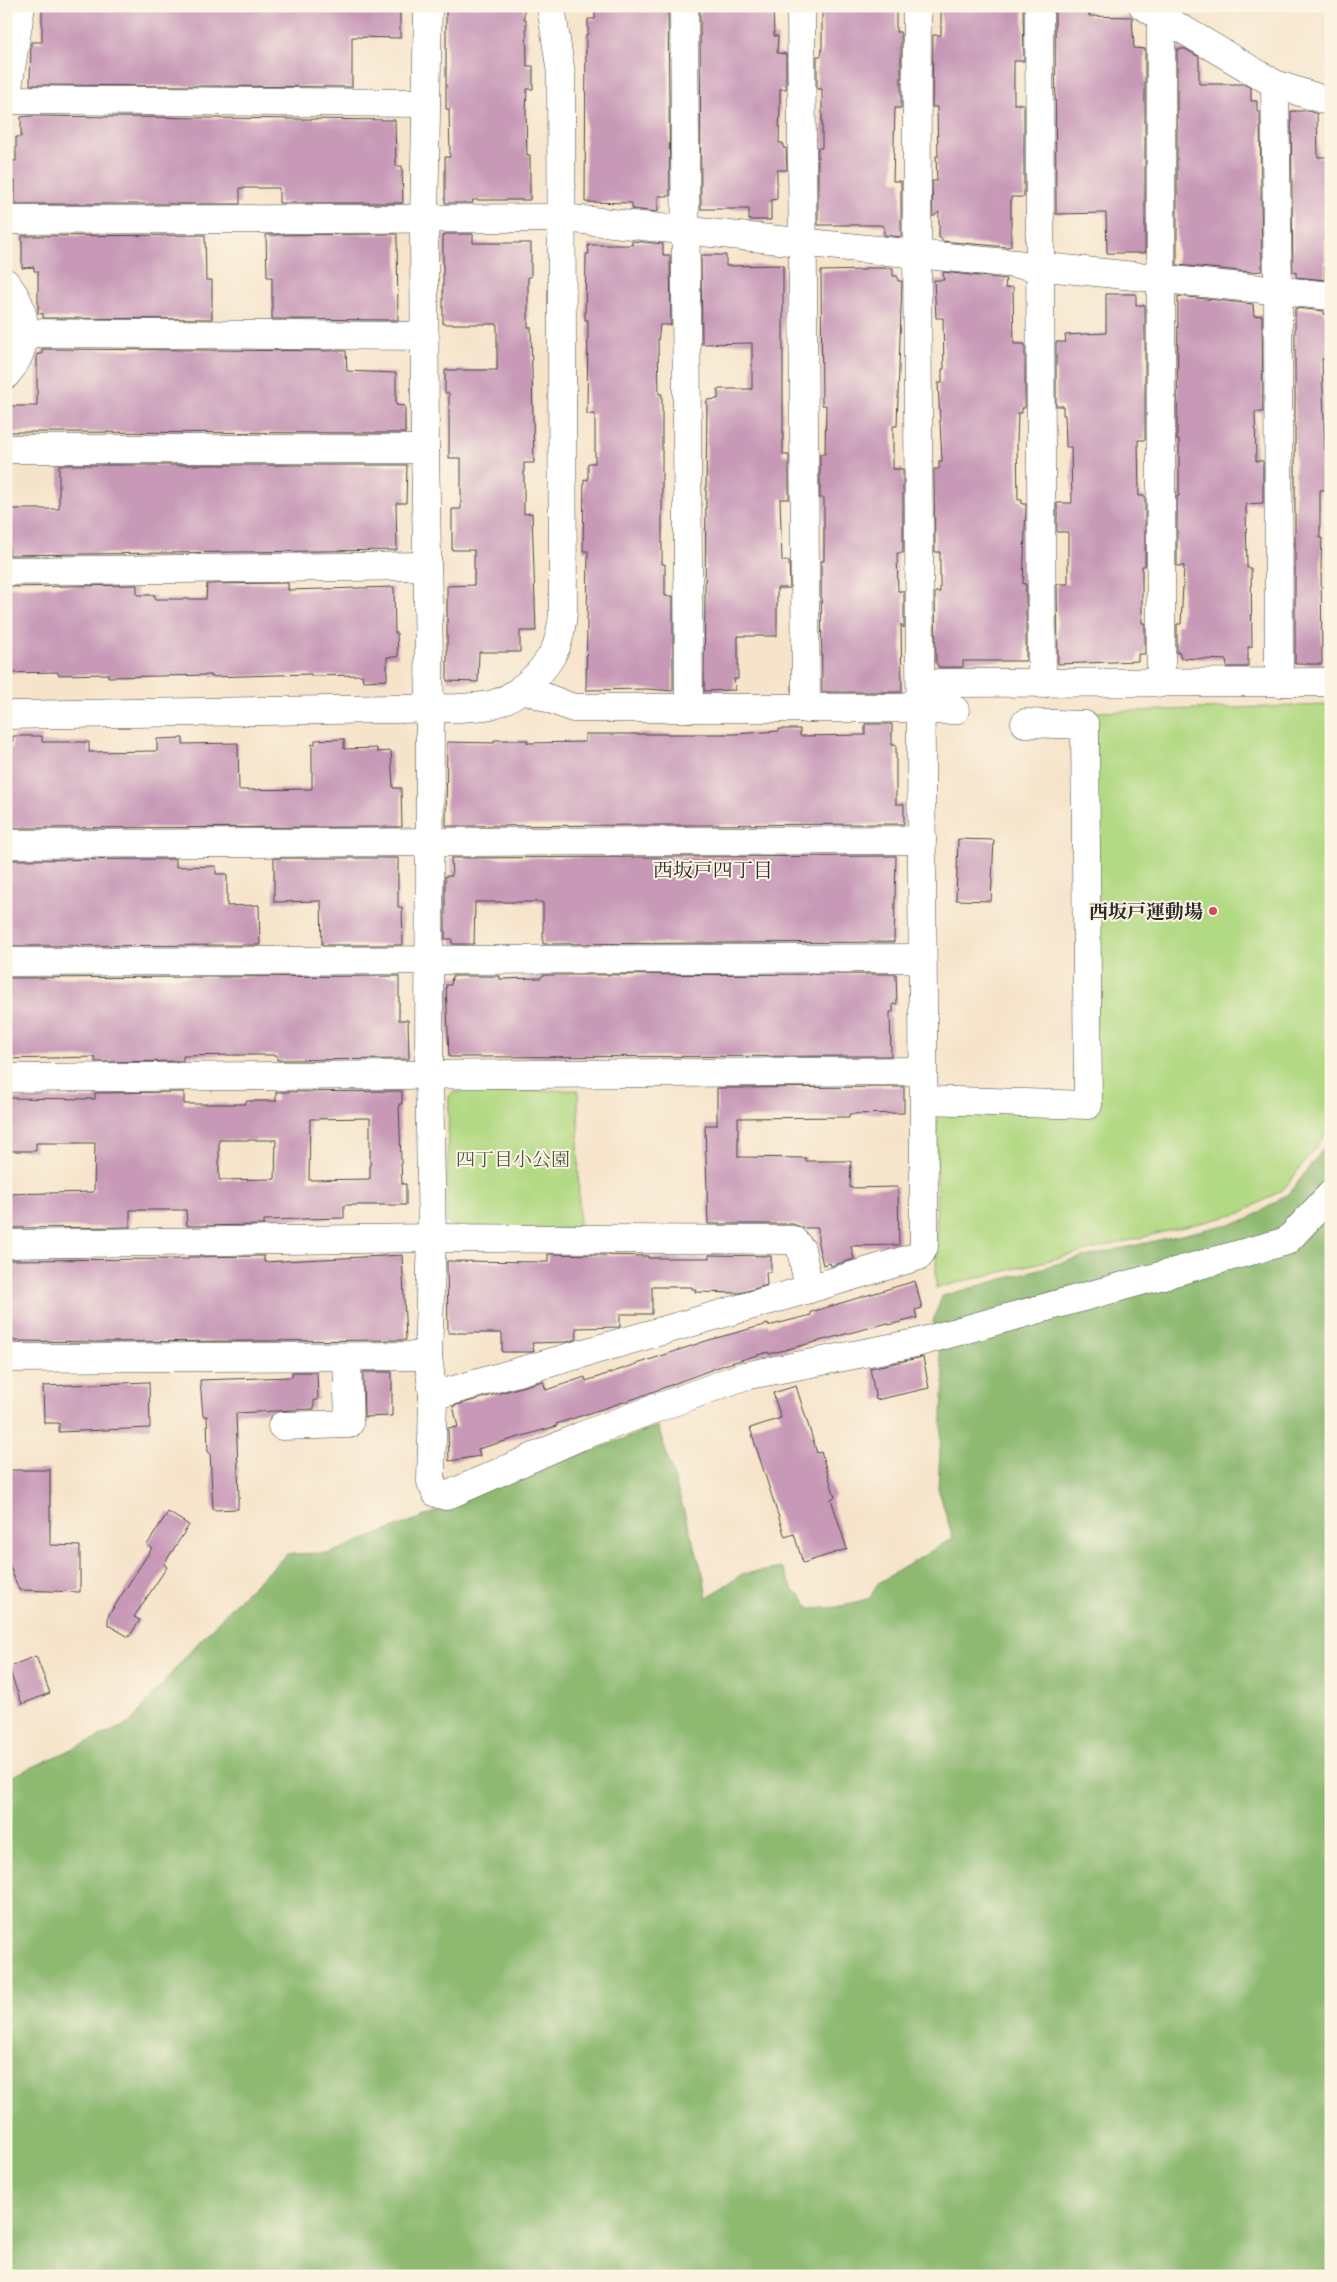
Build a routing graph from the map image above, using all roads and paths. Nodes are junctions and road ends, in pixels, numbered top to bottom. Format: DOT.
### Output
graph roads {
  1 [pos="20,6"];
  2 [pos="428,6"];
  3 [pos="551,6"];
  4 [pos="684,6"];
  5 [pos="802,6"];
  6 [pos="917,6"];
  7 [pos="1039,6"];
  8 [pos="1152,11"];
  9 [pos="1275,84"];
  10 [pos="7,88"];
  11 [pos="6,100"];
  12 [pos="1331,102"];
  13 [pos="426,104"];
  14 [pos="563,218"];
  15 [pos="6,220"];
  16 [pos="424,220"];
  17 [pos="686,231"];
  18 [pos="803,242"];
  19 [pos="916,255"];
  20 [pos="1039,266"];
  21 [pos="1159,279"];
  22 [pos="6,283"];
  23 [pos="1278,290"];
  24 [pos="1331,296"];
  25 [pos="25,333"];
  26 [pos="425,336"];
  27 [pos="6,375"];
  28 [pos="6,449"];
  29 [pos="425,449"];
  30 [pos="427,566"];
  31 [pos="6,571"];
  32 [pos="1331,682"];
  33 [pos="1161,683"];
  34 [pos="1279,683"];
  35 [pos="1042,684"];
  36 [pos="522,688"];
  37 [pos="921,703"];
  38 [pos="430,708"];
  39 [pos="689,708"];
  40 [pos="806,708"];
  41 [pos="955,710"];
  42 [pos="6,715"];
  43 [pos="1025,723"];
  44 [pos="922,840"];
  45 [pos="429,842"];
  46 [pos="6,844"];
  47 [pos="922,958"];
  48 [pos="430,960"];
  49 [pos="6,962"];
  50 [pos="923,1071"];
  51 [pos="429,1075"];
  52 [pos="6,1078"];
  53 [pos="924,1100"];
  54 [pos="1331,1194"];
  55 [pos="432,1238"];
  56 [pos="6,1244"];
  57 [pos="808,1289"];
  58 [pos="428,1356"];
  59 [pos="6,1358"];
  60 [pos="348,1358"];
  61 [pos="433,1396"];
  62 [pos="282,1426"];
  1 -- 10 [label="street"];
  2 -- 13 [label="street"];
  3 -- 14 [label="street"];
  4 -- 17 [label="street"];
  5 -- 18 [label="street"];
  6 -- 19 [label="street"];
  7 -- 20 [label="street"];
  8 -- 9 [label="street"];
  8 -- 21 [label="street"];
  9 -- 12 [label="street"];
  9 -- 23 [label="street"];
  10 -- 11 [label="street"];
  11 -- 13 [label="street"];
  13 -- 16 [label="street"];
  14 -- 16 [label="street"];
  14 -- 17 [label="street"];
  14 -- 36 [label="street"];
  15 -- 16 [label="street"];
  16 -- 26 [label="street"];
  17 -- 18 [label="street"];
  17 -- 39 [label="street"];
  18 -- 19 [label="street"];
  18 -- 40 [label="street"];
  19 -- 20 [label="street"];
  19 -- 37 [label="street"];
  20 -- 21 [label="street"];
  20 -- 35 [label="street"];
  21 -- 23 [label="street"];
  21 -- 33 [label="street"];
  22 -- 25 [label="street"];
  23 -- 24 [label="street"];
  23 -- 34 [label="street"];
  25 -- 26 [label="street"];
  25 -- 27 [label="street"];
  26 -- 29 [label="street"];
  28 -- 29 [label="street"];
  29 -- 30 [label="street"];
  30 -- 31 [label="street"];
  30 -- 38 [label="street"];
  32 -- 34 [label="street"];
  33 -- 34 [label="street"];
  33 -- 35 [label="street"];
  35 -- 37 [label="street"];
  36 -- 38 [label="street"];
  36 -- 39 [label="street"];
  37 -- 40 [label="street"];
  37 -- 41 [label="street"];
  37 -- 44 [label="street"];
  38 -- 42 [label="street"];
  38 -- 45 [label="street"];
  39 -- 40 [label="street"];
  43 -- 53 [label="street"];
  44 -- 45 [label="street"];
  44 -- 47 [label="street"];
  45 -- 46 [label="street"];
  45 -- 48 [label="street"];
  47 -- 48 [label="street"];
  47 -- 50 [label="street"];
  48 -- 49 [label="street"];
  48 -- 51 [label="street"];
  50 -- 51 [label="street"];
  50 -- 53 [label="street"];
  51 -- 52 [label="street"];
  51 -- 55 [label="street"];
  53 -- 57 [label="street"];
  54 -- 61 [label="street"];
  55 -- 56 [label="street"];
  55 -- 57 [label="street"];
  55 -- 58 [label="street"];
  57 -- 61 [label="street"];
  58 -- 60 [label="street"];
  58 -- 61 [label="street"];
  59 -- 60 [label="street"];
  60 -- 62 [label="street"];
}
